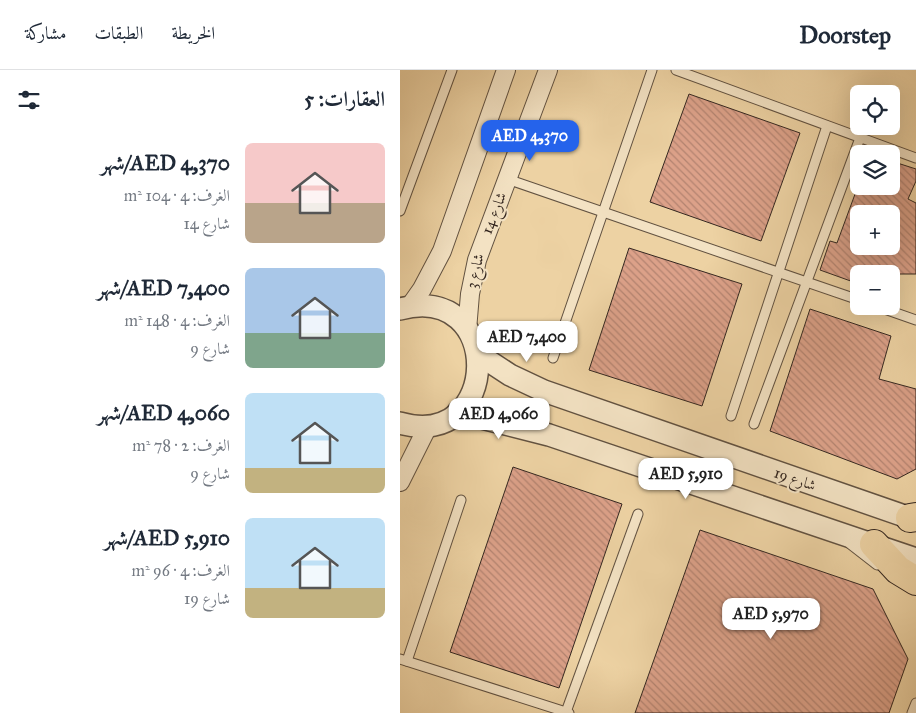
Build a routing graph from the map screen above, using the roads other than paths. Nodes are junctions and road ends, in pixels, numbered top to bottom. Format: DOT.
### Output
graph roads {
  1 [pos="452,70"];
  2 [pos="506,70"];
  3 [pos="548,70"];
  4 [pos="652,70"];
  5 [pos="676,70"];
  6 [pos="827,126"];
  7 [pos="860,138"];
  8 [pos="916,158"];
  9 [pos="506,179"];
  10 [pos="400,211"];
  11 [pos="603,212"];
  12 [pos="482,243"];
  13 [pos="776,272"];
  14 [pos="807,282"];
  15 [pos="850,297"];
  16 [pos="405,308"];
  17 [pos="900,314"];
  18 [pos="916,320"];
  19 [pos="467,330"];
  20 [pos="478,354"];
  21 [pos="553,358"];
  22 [pos="458,412"];
  23 [pos="731,416"];
  24 [pos="400,423"];
  25 [pos="754,424"];
  26 [pos="428,426"];
  27 [pos="400,482"];
  28 [pos="461,500"];
  29 [pos="638,514"];
  30 [pos="914,518"];
  31 [pos="834,531"];
  32 [pos="874,544"];
  33 [pos="916,559"];
  34 [pos="906,580"];
  35 [pos="403,660"];
  36 [pos="916,703"];
  37 [pos="567,713"];
  38 [pos="912,713"];
  1 -- 10 [label="lane"];
  2 -- 16 [label="street"];
  3 -- 9 [label="street, شارع 14"];
  4 -- 11 [label="lane"];
  5 -- 6 [label="lane"];
  6 -- 7 [label="lane"];
  6 -- 13 [label="lane"];
  7 -- 8 [label="lane"];
  7 -- 14 [label="lane"];
  9 -- 11 [label="lane"];
  9 -- 12 [label="street, شارع 14"];
  11 -- 13 [label="lane"];
  11 -- 21 [label="lane"];
  12 -- 19 [label="street, شارع 3"];
  13 -- 14 [label="lane"];
  13 -- 23 [label="lane"];
  14 -- 15 [label="lane"];
  14 -- 25 [label="lane"];
  16 -- 19 [label="street"];
  17 -- 18 [label="lane"];
  19 -- 20 [label="street"];
  20 -- 22 [label="street"];
  20 -- 30 [label="street, شارع 19"];
  22 -- 26 [label="street"];
  22 -- 31 [label="street"];
  24 -- 26 [label="street"];
  26 -- 27 [label="street"];
  28 -- 35 [label="lane"];
  29 -- 37 [label="lane"];
  31 -- 32 [label="street"];
  31 -- 34 [label="lane"];
  32 -- 33 [label="street"];
  32 -- 34 [label="main road"];
  35 -- 37 [label="lane"];
  36 -- 38 [label="lane"];
}
